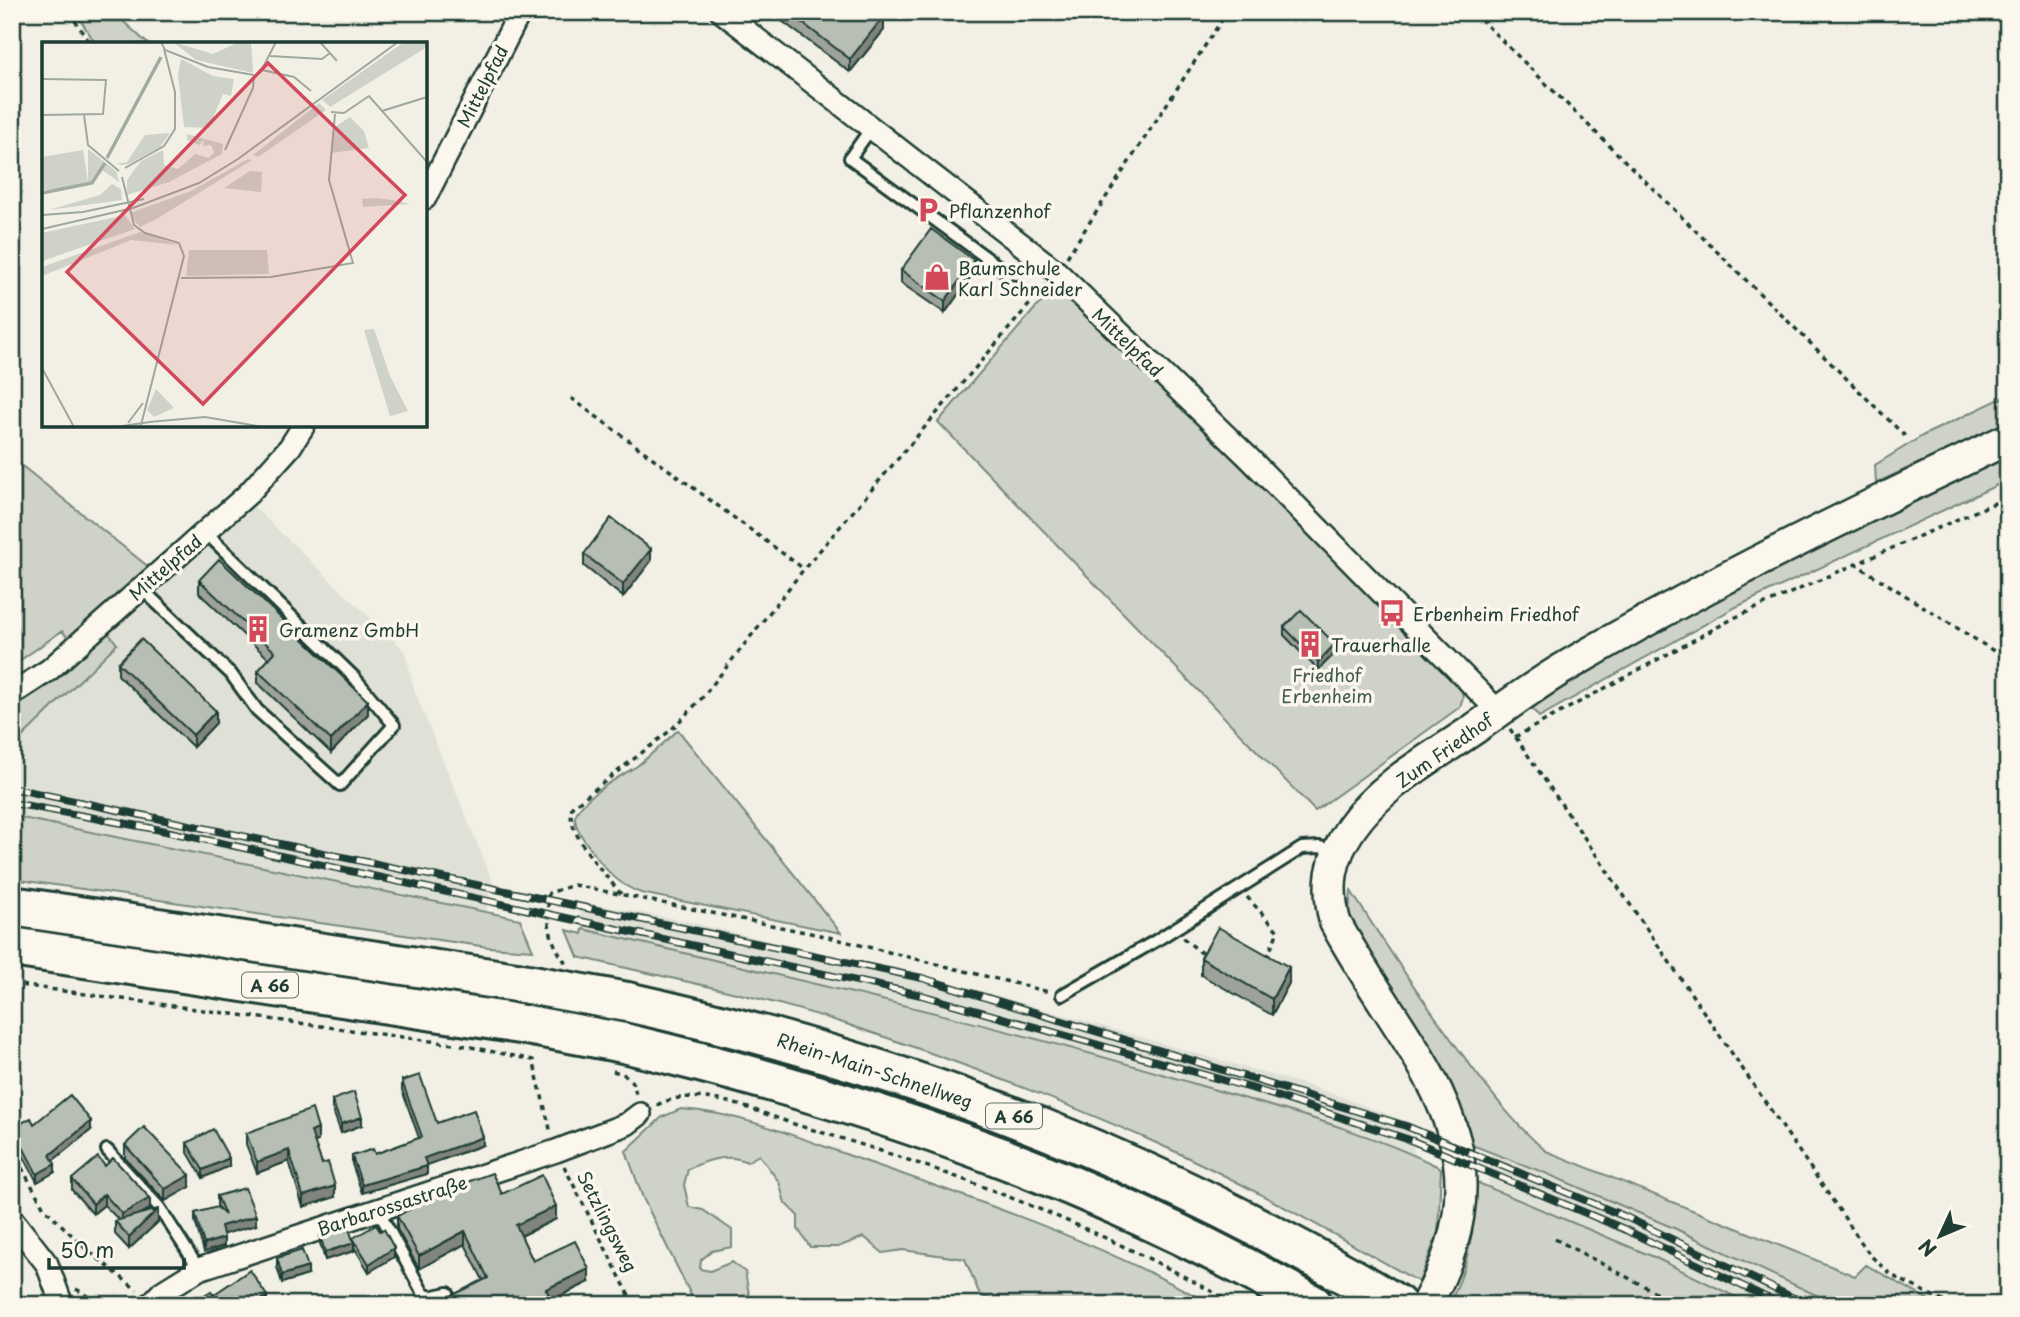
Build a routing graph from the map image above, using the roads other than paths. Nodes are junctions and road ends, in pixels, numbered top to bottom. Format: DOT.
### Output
graph roads {
  1 [pos="520,12"];
  2 [pos="722,12"];
  3 [pos="872,127"];
  4 [pos="427,194"];
  5 [pos="1036,255"];
  6 [pos="303,427"];
  7 [pos="2008,439"];
  8 [pos="205,532"];
  9 [pos="141,589"];
  10 [pos="12,694"];
  11 [pos="1499,712"];
  12 [pos="1337,851"];
  13 [pos="12,906"];
  14 [pos="12,947"];
  15 [pos="1062,995"];
  16 [pos="634,1119"];
  17 [pos="107,1150"];
  18 [pos="377,1210"];
  19 [pos="12,1219"];
  20 [pos="199,1269"];
  21 [pos="448,1293"];
  22 [pos="70,1297"];
  23 [pos="1387,1298"];
  24 [pos="151,1304"];
  25 [pos="1313,1305"];
  26 [pos="1426,1305"];
  1 -- 4 [label="street, Mittelpfad"];
  2 -- 3 [label="street, Mittelpfad"];
  3 -- 5 [label="street, Mittelpfad"];
  3 -- 5 [label="lane"];
  5 -- 11 [label="street, Mittelpfad"];
  6 -- 8 [label="street, Mittelpfad"];
  7 -- 11 [label="street, Zum Friedhof"];
  8 -- 9 [label="street, Mittelpfad"];
  8 -- 9 [label="lane"];
  9 -- 10 [label="street, Mittelpfad"];
  11 -- 12 [label="street, Zum Friedhof"];
  12 -- 15 [label="lane"];
  12 -- 26 [label="street, Zum Friedhof"];
  13 -- 23 [label="highway, Rhein-Main-Schnellweg / A 66, bridge"];
  14 -- 25 [label="highway, A 66, bridge"];
  16 -- 18 [label="street, Barbarossastraße"];
  17 -- 20 [label="lane"];
  18 -- 20 [label="street, Barbarossastraße"];
  18 -- 21 [label="lane"];
  19 -- 22 [label="street"];
  20 -- 24 [label="street, Barbarossastraße"];
}
